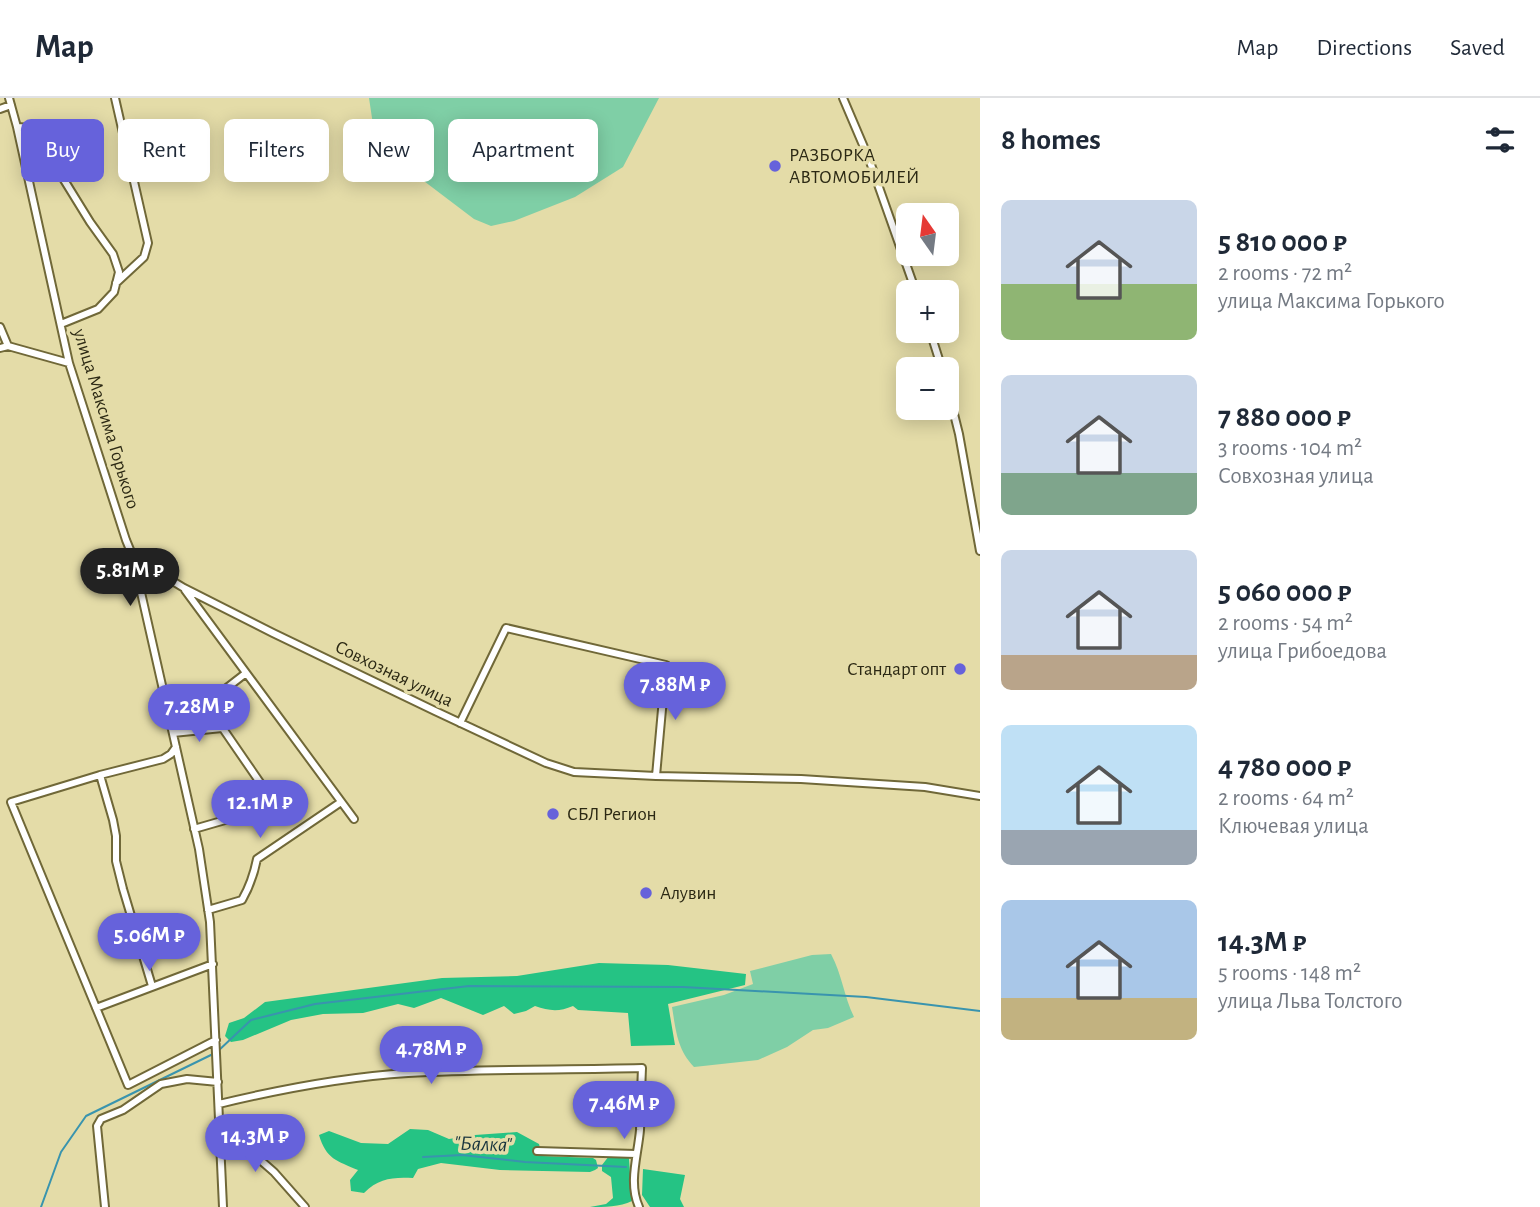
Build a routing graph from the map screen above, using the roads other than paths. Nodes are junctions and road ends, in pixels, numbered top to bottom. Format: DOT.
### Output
graph roads {
  1 [pos="116,98"];
  2 [pos="843,98"];
  3 [pos="10,101"];
  4 [pos="0,109"];
  5 [pos="17,127"];
  6 [pos="912,280"];
  7 [pos="116,284"];
  8 [pos="61,324"];
  9 [pos="0,327"];
  10 [pos="4,347"];
  11 [pos="69,363"];
  12 [pos="956,420"];
  13 [pos="980,551"];
  14 [pos="133,557"];
  15 [pos="184,588"];
  16 [pos="246,673"];
  17 [pos="460,723"];
  18 [pos="222,728"];
  19 [pos="173,733"];
  20 [pos="176,747"];
  21 [pos="100,775"];
  22 [pos="656,776"];
  23 [pos="980,796"];
  24 [pos="341,802"];
  25 [pos="354,819"];
  26 [pos="194,829"];
  27 [pos="208,910"];
  28 [pos="213,964"];
  29 [pos="152,986"];
  30 [pos="96,1008"];
  31 [pos="216,1041"];
  32 [pos="218,1082"];
  33 [pos="219,1104"];
  34 [pos="220,1125"];
  35 [pos="537,1151"];
  36 [pos="636,1154"];
  37 [pos="104,1207"];
  38 [pos="223,1207"];
  39 [pos="304,1207"];
  40 [pos="639,1207"];
  1 -- 7 [label="street"];
  2 -- 6 [label="street"];
  3 -- 4 [label="street"];
  3 -- 5 [label="street, улица Максима Горького"];
  5 -- 7 [label="street"];
  5 -- 8 [label="street, улица Максима Горького"];
  7 -- 8 [label="street"];
  8 -- 11 [label="street, улица Максима Горького"];
  9 -- 10 [label="street"];
  10 -- 11 [label="street"];
  11 -- 14 [label="street, улица Максима Горького"];
  12 -- 13 [label="street"];
  14 -- 15 [label="street, Совхозная улица"];
  14 -- 19 [label="street, улица Максима Горького"];
  15 -- 16 [label="street"];
  15 -- 17 [label="street, Совхозная улица"];
  16 -- 18 [label="street"];
  16 -- 24 [label="street"];
  17 -- 22 [label="street, Совхозная улица"];
  17 -- 22 [label="street"];
  18 -- 19 [label="street"];
  18 -- 26 [label="street"];
  19 -- 20 [label="street, улица Максима Горького"];
  20 -- 21 [label="street"];
  20 -- 26 [label="street, улица Максима Горького"];
  21 -- 29 [label="street"];
  21 -- 30 [label="street"];
  22 -- 23 [label="street, Совхозная улица"];
  24 -- 25 [label="street"];
  24 -- 27 [label="street"];
  26 -- 27 [label="street, улица Максима Горького"];
  27 -- 28 [label="street, улица Максима Горького"];
  28 -- 29 [label="street"];
  28 -- 31 [label="street, улица Максима Горького"];
  29 -- 30 [label="street"];
  30 -- 31 [label="street"];
  31 -- 32 [label="street, улица Максима Горького"];
  32 -- 33 [label="street, улица Максима Горького"];
  32 -- 37 [label="street"];
  33 -- 34 [label="street, улица Максима Горького"];
  33 -- 36 [label="street"];
  34 -- 38 [label="street, улица Максима Горького"];
  34 -- 39 [label="street"];
  35 -- 36 [label="street"];
  36 -- 40 [label="street"];
}
